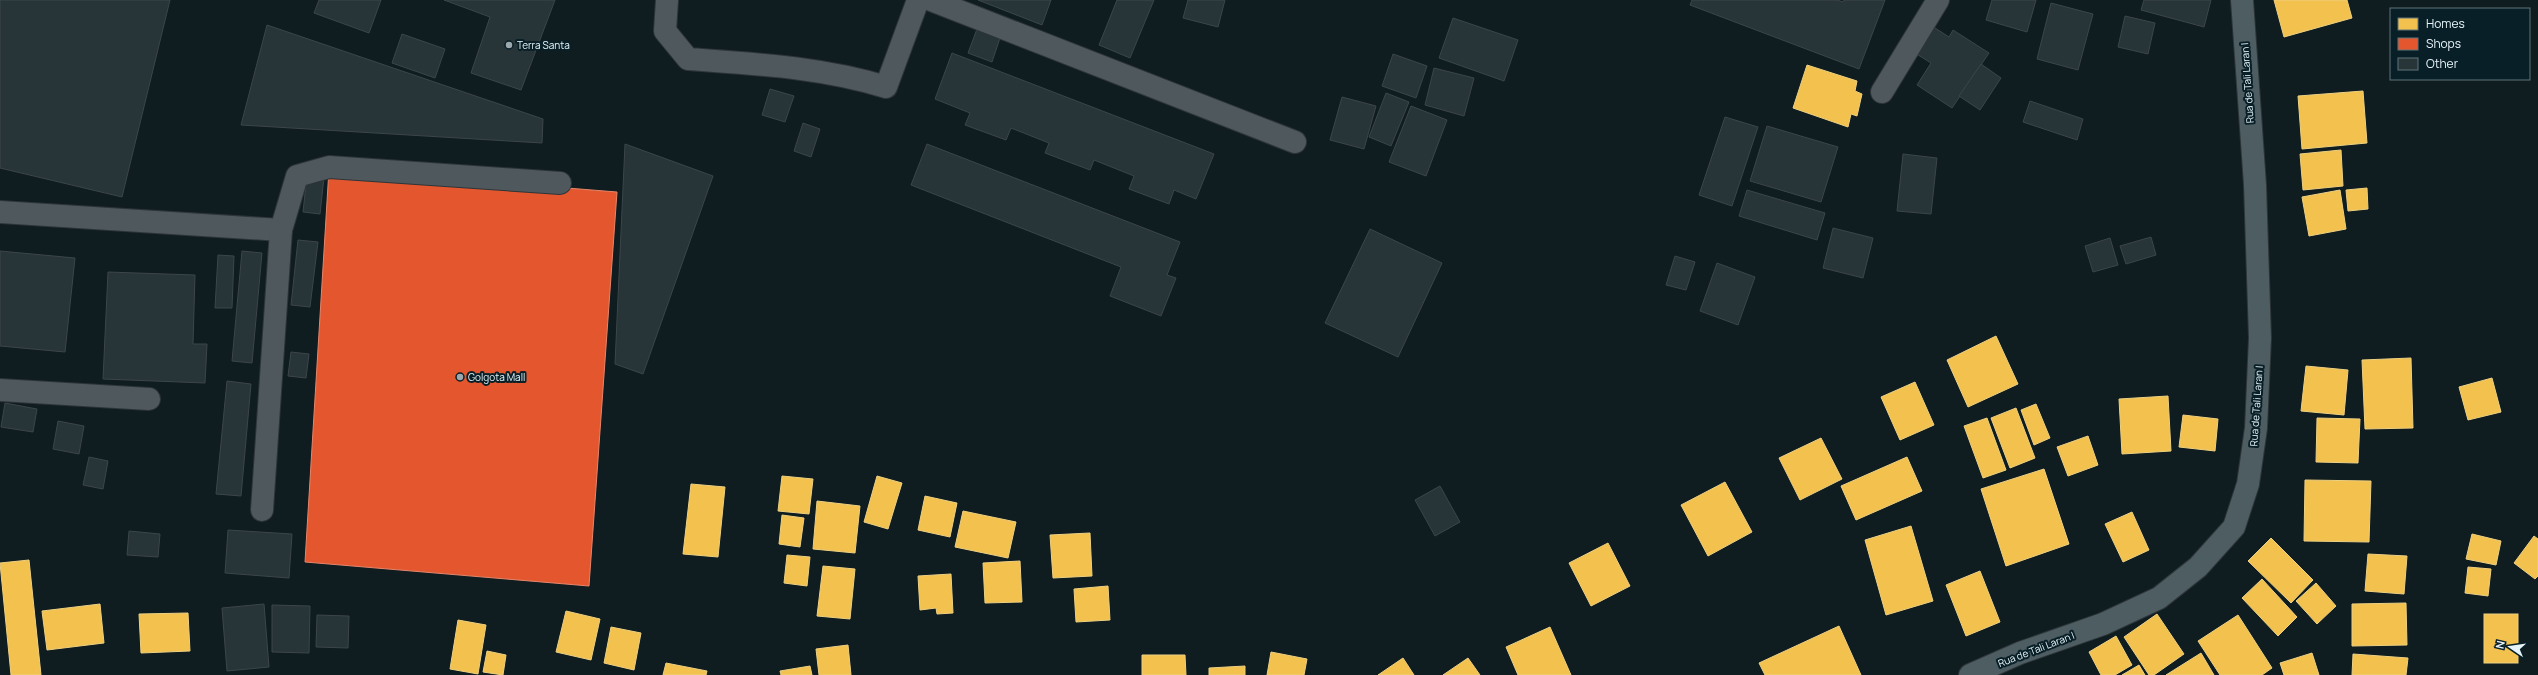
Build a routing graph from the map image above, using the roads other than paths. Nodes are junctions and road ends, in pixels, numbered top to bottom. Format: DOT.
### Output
graph roads {
  1 [pos="667,0"];
  2 [pos="918,0"];
  3 [pos="931,0"];
  4 [pos="1938,0"];
  5 [pos="2242,0"];
  6 [pos="1882,92"];
  7 [pos="1295,142"];
  8 [pos="560,184"];
  9 [pos="0,212"];
  10 [pos="281,230"];
  11 [pos="0,390"];
  12 [pos="149,400"];
  13 [pos="262,510"];
  14 [pos="1970,675"];
  1 -- 2 [label="street"];
  3 -- 7 [label="street"];
  4 -- 6 [label="street"];
  5 -- 14 [label="main road, Rua de Tali Laran I"];
  8 -- 10 [label="street"];
  9 -- 10 [label="street"];
  10 -- 13 [label="street"];
  11 -- 12 [label="street"];
}
